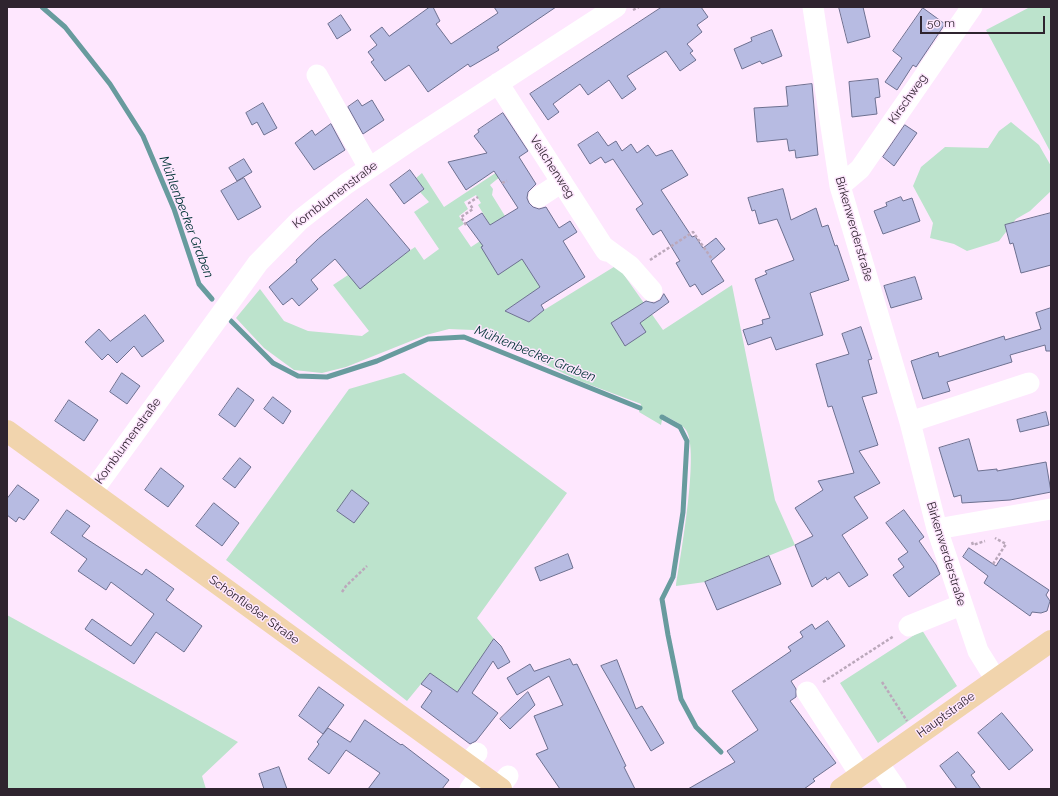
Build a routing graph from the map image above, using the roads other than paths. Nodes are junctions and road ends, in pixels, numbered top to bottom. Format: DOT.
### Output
graph roads {
  1 [pos="616,7"];
  2 [pos="813,7"];
  3 [pos="972,7"];
  4 [pos="317,74"];
  5 [pos="498,84"];
  6 [pos="369,168"];
  7 [pos="562,182"];
  8 [pos="840,186"];
  9 [pos="539,197"];
  10 [pos="652,291"];
  11 [pos="1029,383"];
  12 [pos="910,422"];
  13 [pos="7,431"];
  14 [pos="92,492"];
  15 [pos="1051,509"];
  16 [pos="937,530"];
  17 [pos="961,605"];
  18 [pos="910,626"];
  19 [pos="1051,641"];
  20 [pos="996,680"];
  21 [pos="807,692"];
  22 [pos="476,768"];
  23 [pos="869,769"];
  24 [pos="503,784"];
  25 [pos="841,789"];
  26 [pos="896,789"];
  1 -- 5 [label="street, Kornblumenstraße"];
  2 -- 8 [label="street, Birkenwerderstraße"];
  3 -- 8 [label="street, Kirschweg"];
  4 -- 6 [label="street"];
  5 -- 6 [label="street, Kornblumenstraße"];
  5 -- 7 [label="street, Veilchenweg"];
  6 -- 14 [label="street, Kornblumenstraße"];
  7 -- 9 [label="street"];
  7 -- 10 [label="street, Veilchenweg"];
  8 -- 12 [label="street, Birkenwerderstraße"];
  11 -- 12 [label="street"];
  12 -- 16 [label="street, Birkenwerderstraße"];
  13 -- 14 [label="main road, Schönfließer Straße"];
  14 -- 22 [label="main road, Schönfließer Straße"];
  15 -- 16 [label="street"];
  16 -- 17 [label="street, Birkenwerderstraße"];
  17 -- 18 [label="street"];
  17 -- 20 [label="street, Birkenwerderstraße"];
  19 -- 20 [label="main road, Hauptstraße"];
  20 -- 23 [label="main road, Hauptstraße"];
  21 -- 23 [label="street"];
  22 -- 24 [label="main road, Schönfließer Straße"];
  23 -- 25 [label="main road, Hauptstraße"];
  23 -- 26 [label="street"];
}
